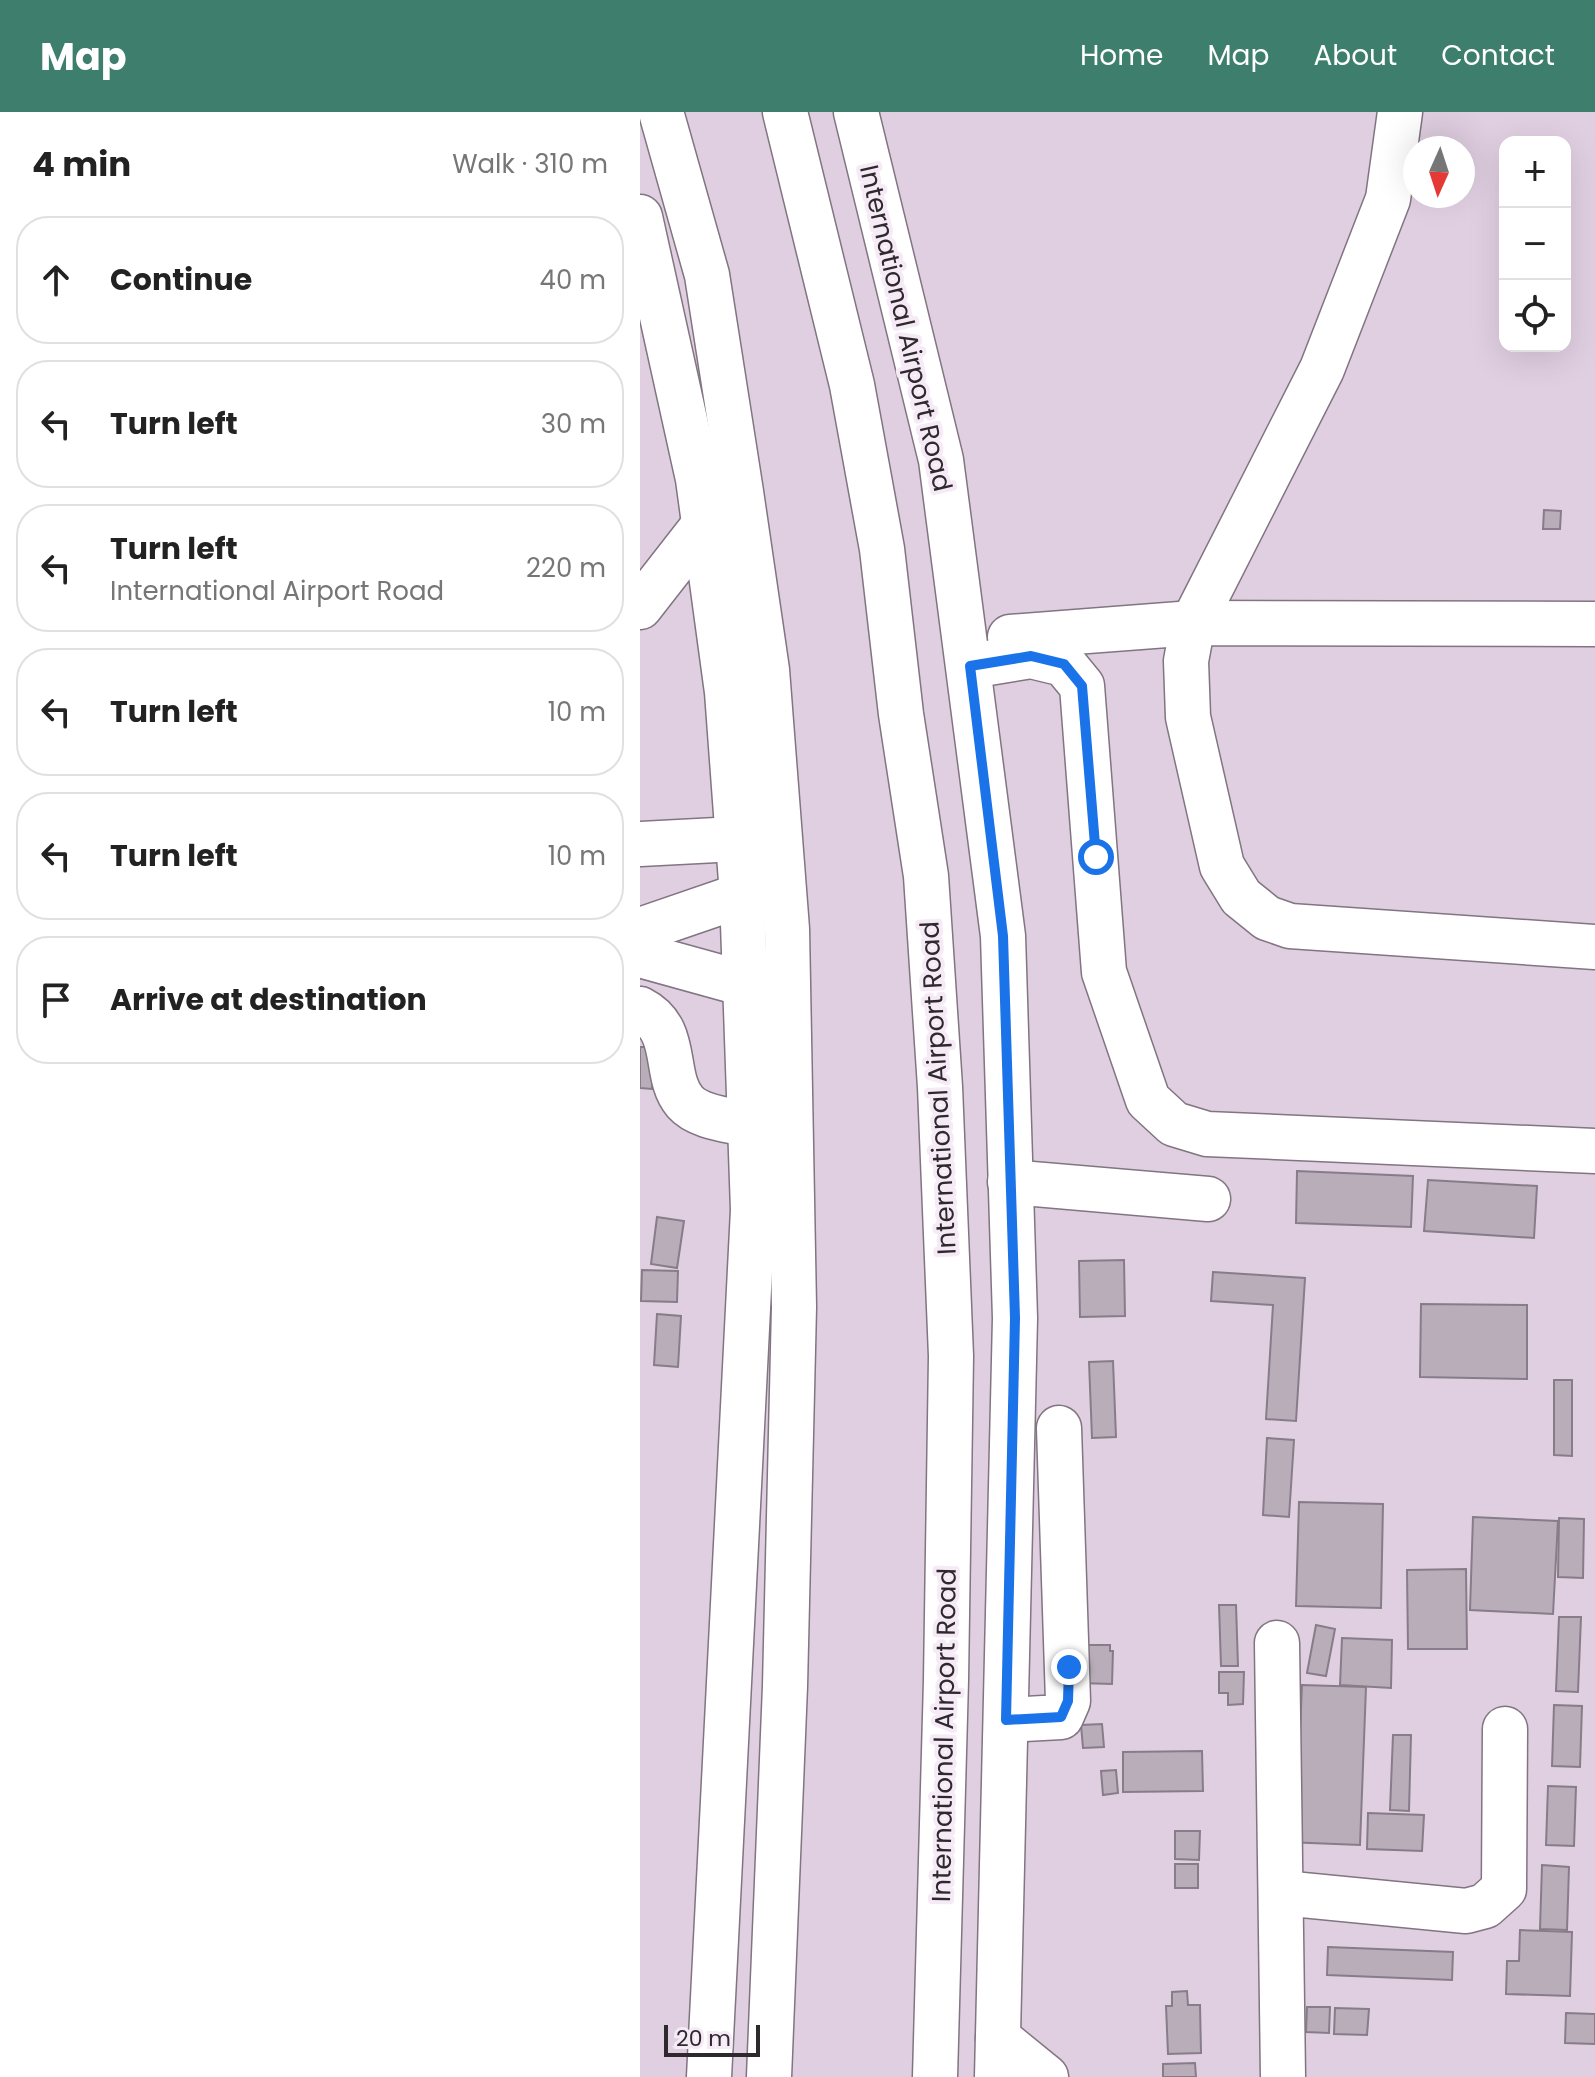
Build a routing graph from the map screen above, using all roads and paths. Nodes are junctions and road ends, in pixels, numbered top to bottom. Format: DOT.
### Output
graph roads {
  1 [pos="661,112"];
  2 [pos="785,112"];
  3 [pos="856,112"];
  4 [pos="1400,112"];
  5 [pos="640,217"];
  6 [pos="704,525"];
  7 [pos="640,607"];
  8 [pos="1193,623"];
  9 [pos="1595,624"];
  10 [pos="967,653"];
  11 [pos="736,839"];
  12 [pos="640,844"];
  13 [pos="742,895"];
  14 [pos="640,930"];
  15 [pos="1595,947"];
  16 [pos="640,955"];
  17 [pos="745,984"];
  18 [pos="640,1009"];
  19 [pos="750,1125"];
  20 [pos="1595,1151"];
  21 [pos="1010,1182"];
  22 [pos="1208,1199"];
  23 [pos="1059,1428"];
  24 [pos="1277,1643"];
  25 [pos="1006,1720"];
  26 [pos="1505,1729"];
  27 [pos="1282,1893"];
  28 [pos="997,2058"];
  29 [pos="709,2077"];
  30 [pos="769,2077"];
  31 [pos="935,2077"];
  32 [pos="1046,2077"];
  33 [pos="1283,2077"];
  1 -- 30 [label="main road"];
  2 -- 31 [label="main road, International Airport Road"];
  3 -- 10 [label="main road, International Airport Road"];
  4 -- 8 [label="main road"];
  5 -- 6 [label="main road"];
  6 -- 7 [label="main road"];
  6 -- 11 [label="main road"];
  8 -- 9 [label="main road"];
  8 -- 10 [label="main road"];
  8 -- 15 [label="main road"];
  10 -- 20 [label="main road"];
  10 -- 21 [label="main road, International Airport Road"];
  11 -- 12 [label="main road"];
  11 -- 13 [label="main road"];
  13 -- 14 [label="main road"];
  13 -- 17 [label="main road"];
  16 -- 17 [label="main road"];
  17 -- 19 [label="main road"];
  18 -- 19 [label="main road"];
  19 -- 29 [label="main road"];
  21 -- 22 [label="main road"];
  21 -- 25 [label="main road, International Airport Road"];
  23 -- 25 [label="main road"];
  24 -- 27 [label="main road"];
  25 -- 28 [label="main road, International Airport Road"];
  26 -- 27 [label="main road"];
  27 -- 33 [label="main road"];
  28 -- 32 [label="main road"];
}
